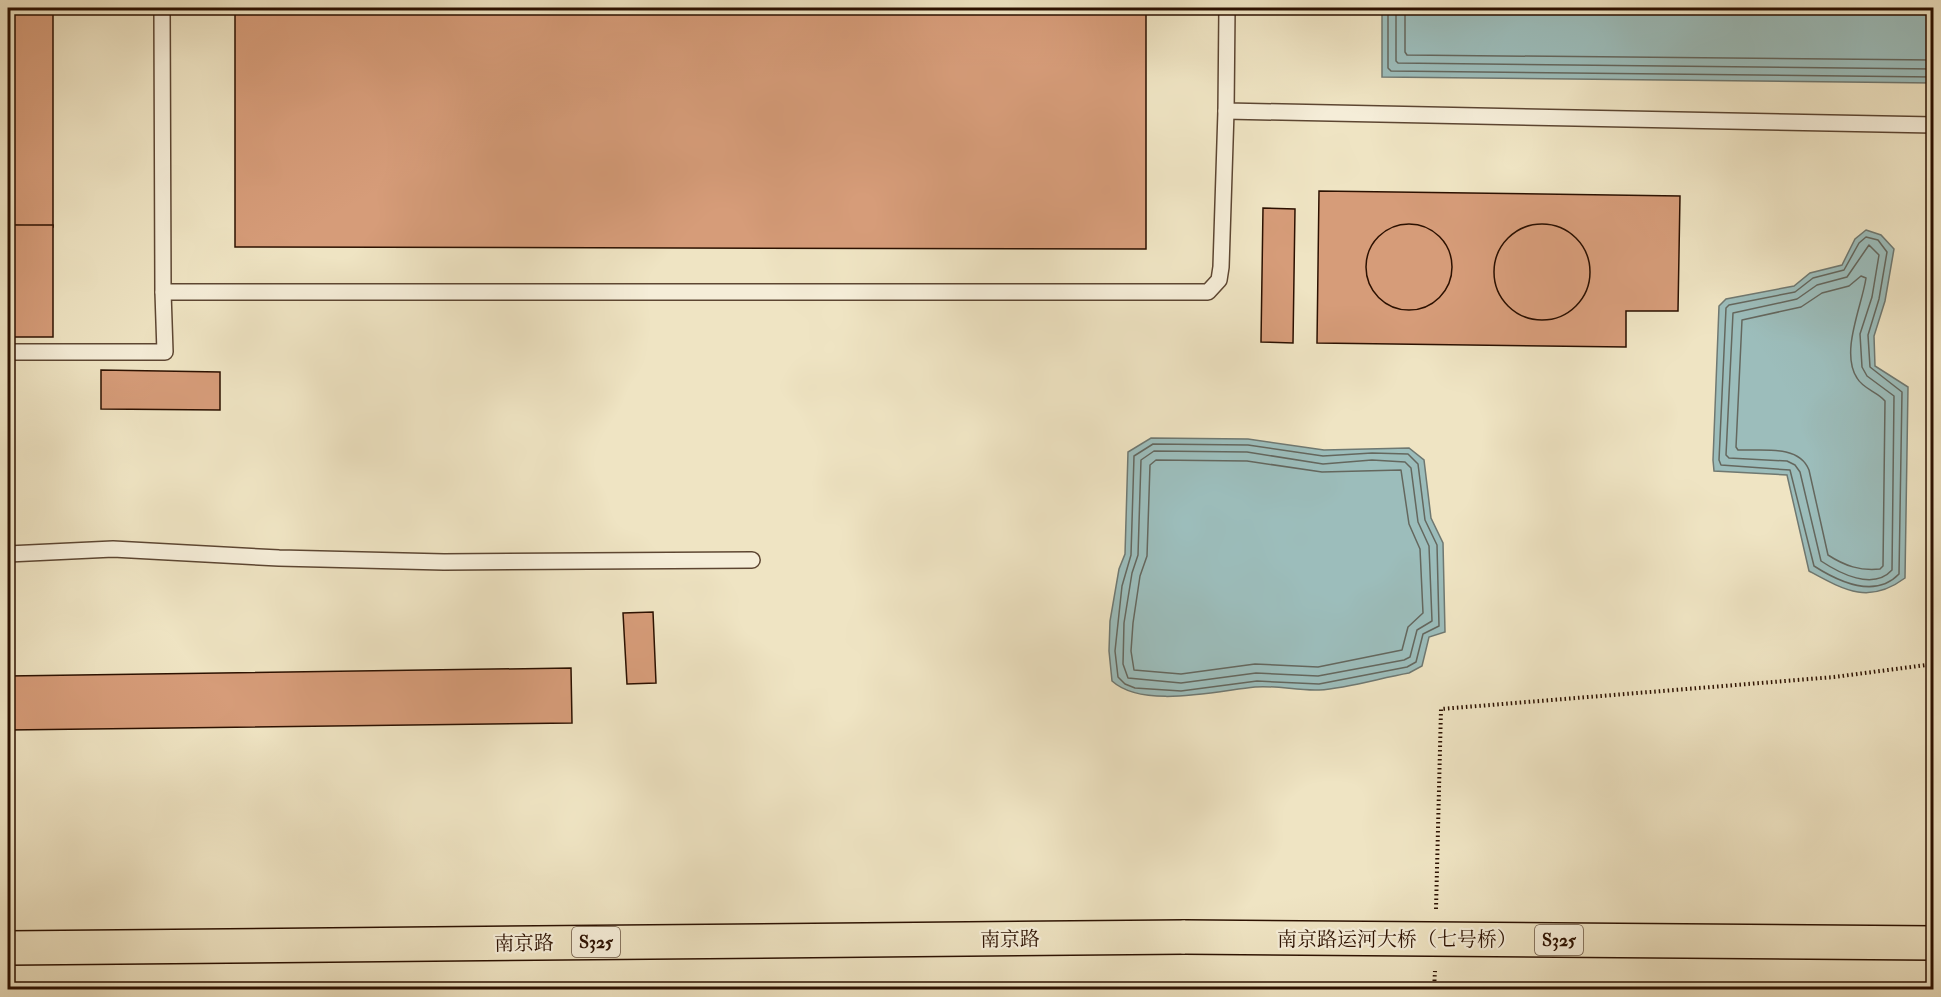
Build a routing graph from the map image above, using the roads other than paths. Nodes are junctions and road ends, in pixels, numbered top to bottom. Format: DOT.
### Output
graph roads {
  1 [pos="162,8"];
  2 [pos="1227,8"];
  3 [pos="1226,111"];
  4 [pos="1934,125"];
  5 [pos="163,292"];
  6 [pos="8,352"];
  7 [pos="8,555"];
  8 [pos="752,560"];
  9 [pos="1185,937"];
  10 [pos="1934,943"];
  11 [pos="8,948"];
  1 -- 5 [label="lane"];
  2 -- 3 [label="lane"];
  3 -- 4 [label="lane"];
  3 -- 5 [label="lane"];
  5 -- 6 [label="lane"];
  7 -- 8 [label="lane"];
  9 -- 10 [label="main road, 南京路运河大桥（七号桥） / S325, bridge"];
  9 -- 11 [label="main road, 南京路 / S325"];
}
